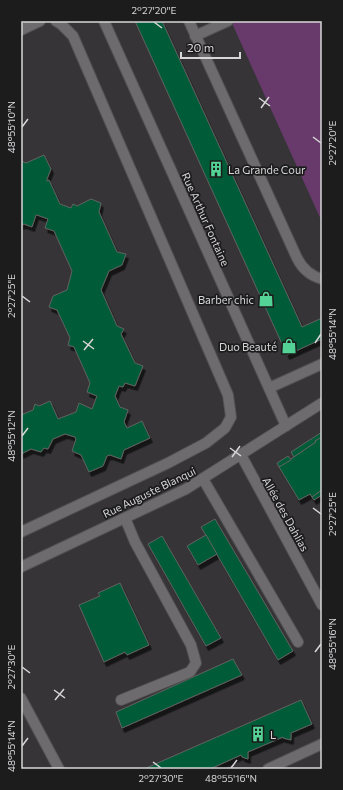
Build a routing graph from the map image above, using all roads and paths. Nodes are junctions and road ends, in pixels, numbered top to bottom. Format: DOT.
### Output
graph roads {
  1 [pos="40,21"];
  2 [pos="56,21"];
  3 [pos="104,21"];
  4 [pos="189,21"];
  5 [pos="228,21"];
  6 [pos="21,30"];
  7 [pos="195,36"];
  8 [pos="322,279"];
  9 [pos="322,364"];
  10 [pos="269,388"];
  11 [pos="322,403"];
  12 [pos="286,426"];
  13 [pos="241,455"];
  14 [pos="203,479"];
  15 [pos="125,518"];
  16 [pos="21,532"];
  17 [pos="21,567"];
  18 [pos="322,605"];
  19 [pos="298,642"];
  20 [pos="21,698"];
  21 [pos="121,700"];
  22 [pos="322,744"];
  23 [pos="59,769"];
  24 [pos="268,769"];
  1 -- 6 [label="street"];
  2 -- 16 [label="street"];
  3 -- 10 [label="street, Rue Arthur Fontaine"];
  4 -- 7 [label="street"];
  5 -- 7 [label="street"];
  7 -- 8 [label="street"];
  9 -- 10 [label="street"];
  10 -- 12 [label="street, Rue Arthur Fontaine"];
  11 -- 12 [label="street, Rue Auguste Blanqui"];
  12 -- 13 [label="street, Rue Auguste Blanqui"];
  13 -- 14 [label="street, Rue Auguste Blanqui"];
  13 -- 18 [label="street, Allée des Dahlias"];
  14 -- 15 [label="street, Rue Auguste Blanqui"];
  14 -- 19 [label="street"];
  15 -- 17 [label="street, Rue Auguste Blanqui"];
  15 -- 21 [label="street"];
  20 -- 23 [label="street"];
  22 -- 24 [label="street"];
}
